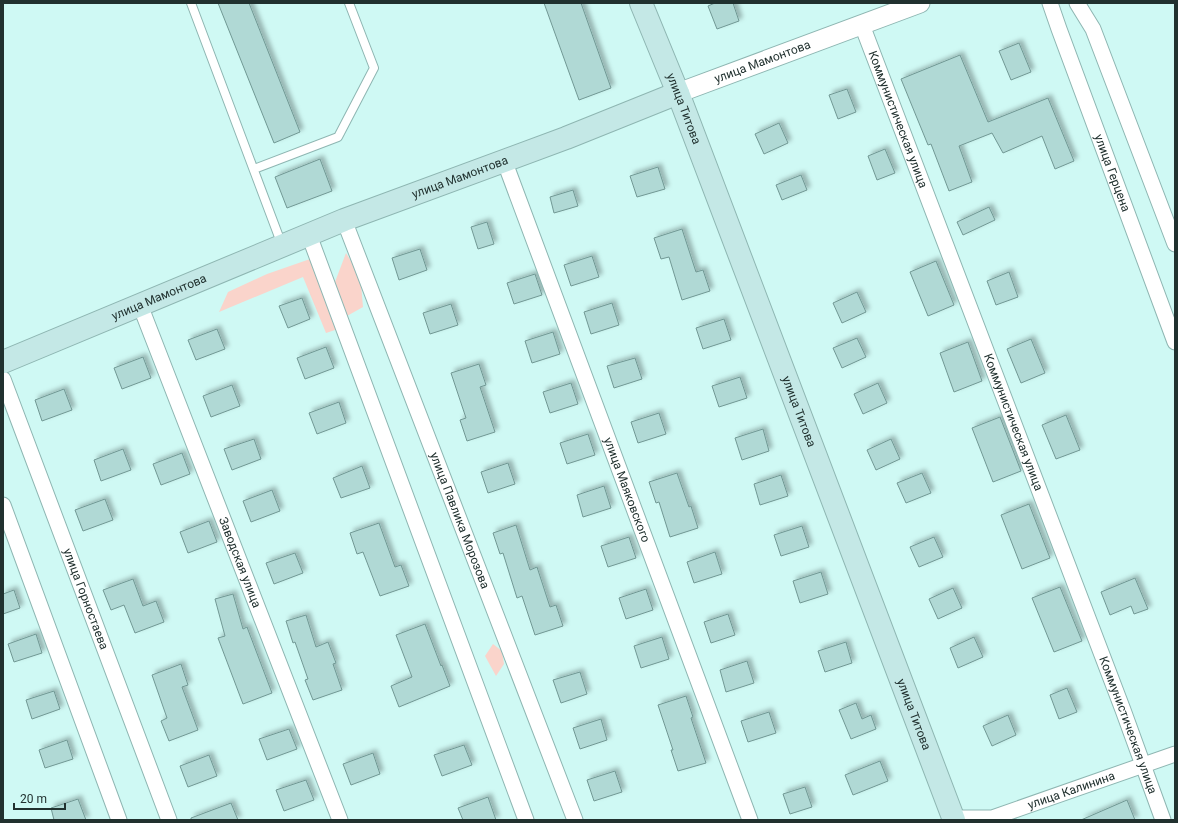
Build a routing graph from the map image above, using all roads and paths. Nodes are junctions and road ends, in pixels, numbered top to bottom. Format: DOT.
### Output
graph roads {
  1 [pos="191,3"];
  2 [pos="348,3"];
  3 [pos="642,3"];
  4 [pos="920,3"];
  5 [pos="1050,3"];
  6 [pos="1077,3"];
  7 [pos="862,25"];
  8 [pos="678,93"];
  9 [pos="504,160"];
  10 [pos="254,169"];
  11 [pos="344,220"];
  12 [pos="309,234"];
  13 [pos="1175,244"];
  14 [pos="282,246"];
  15 [pos="140,305"];
  16 [pos="1175,342"];
  17 [pos="3,362"];
  18 [pos="3,379"];
  19 [pos="3,505"];
  20 [pos="1175,754"];
  21 [pos="1144,765"];
  22 [pos="950,819"];
  23 [pos="119,820"];
  24 [pos="169,820"];
  25 [pos="340,820"];
  26 [pos="526,820"];
  27 [pos="575,820"];
  28 [pos="750,820"];
  29 [pos="1163,820"];
  1 -- 10 [label="lane"];
  2 -- 10 [label="lane"];
  3 -- 8 [label="main road, улица Титова"];
  4 -- 7 [label="street, улица Мамонтова"];
  5 -- 16 [label="street, улица Герцена"];
  6 -- 13 [label="street"];
  7 -- 8 [label="street, улица Мамонтова"];
  7 -- 21 [label="street, Коммунистическая улица"];
  8 -- 9 [label="main road, улица Мамонтова"];
  8 -- 22 [label="main road, улица Титова"];
  9 -- 11 [label="main road, улица Мамонтова"];
  9 -- 28 [label="street, улица Маяковского"];
  10 -- 14 [label="lane"];
  11 -- 12 [label="main road, улица Мамонтова"];
  11 -- 27 [label="street, улица Павлика Морозова"];
  12 -- 14 [label="main road, улица Мамонтова"];
  12 -- 26 [label="street"];
  14 -- 15 [label="main road, улица Мамонтова"];
  15 -- 17 [label="main road, улица Мамонтова"];
  15 -- 25 [label="street, Заводская улица"];
  18 -- 24 [label="street, улица Горностаева"];
  19 -- 23 [label="street"];
  20 -- 21 [label="street, улица Калинина"];
  21 -- 22 [label="street, улица Калинина"];
  21 -- 29 [label="street, Коммунистическая улица"];
}
